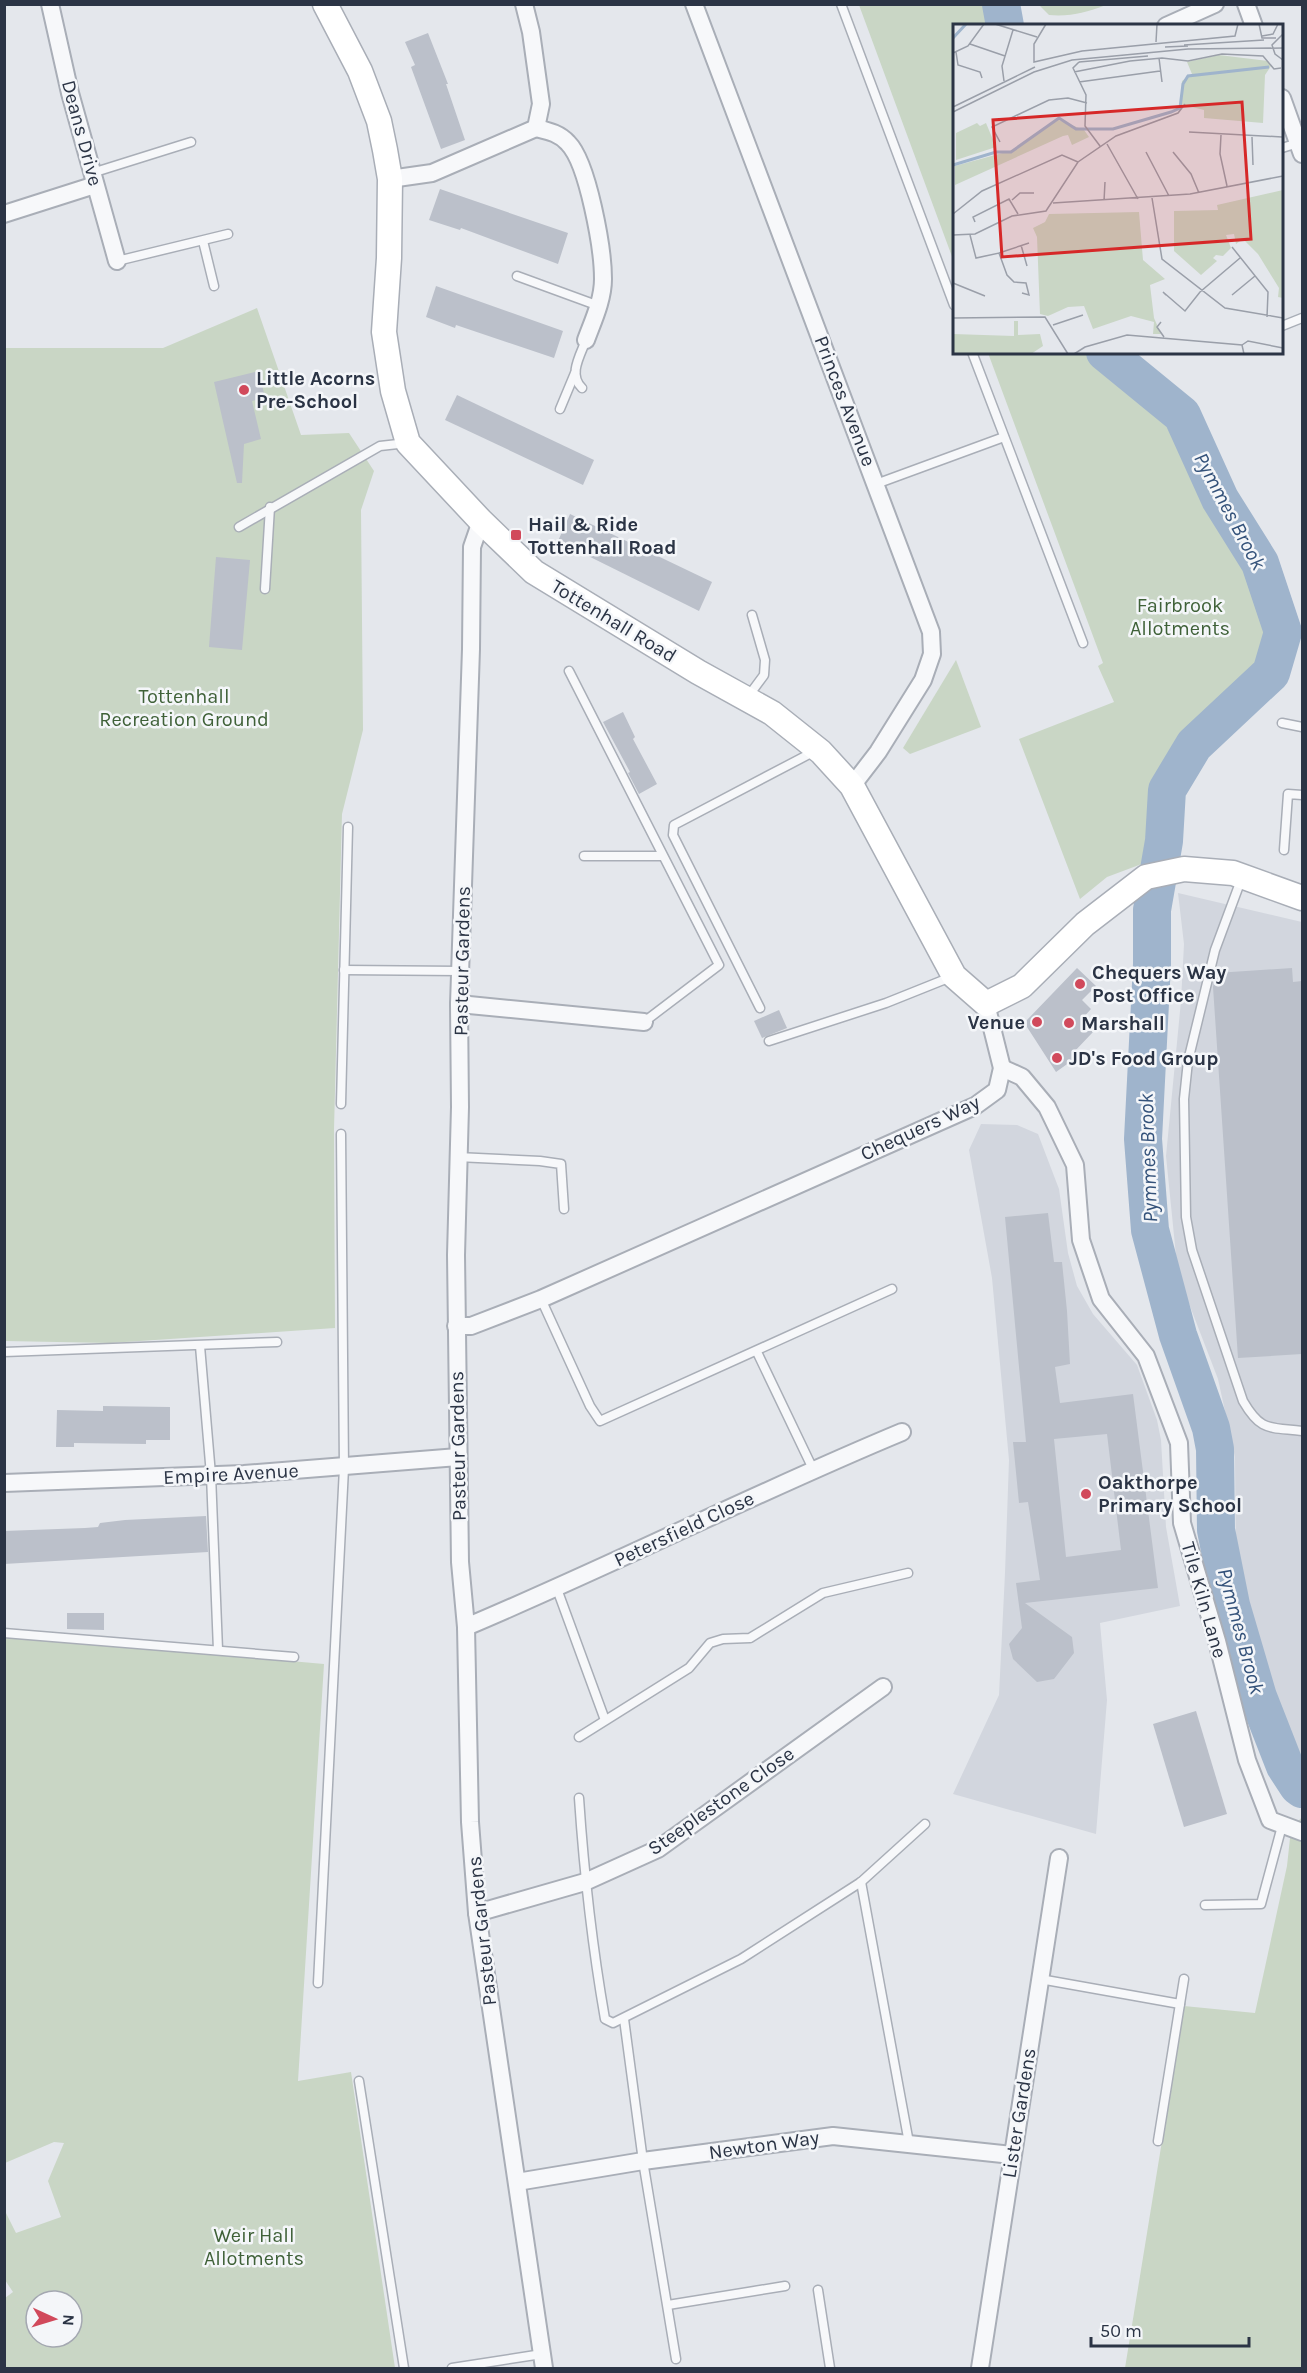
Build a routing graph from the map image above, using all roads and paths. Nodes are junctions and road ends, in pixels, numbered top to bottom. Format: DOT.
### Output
graph roads {
  1 [pos="50,4"];
  2 [pos="325,4"];
  3 [pos="524,4"];
  4 [pos="694,4"];
  5 [pos="842,4"];
  6 [pos="1215,4"];
  7 [pos="1246,4"];
  8 [pos="1170,24"];
  9 [pos="1253,24"];
  10 [pos="541,104"];
  11 [pos="1283,104"];
  12 [pos="536,128"];
  13 [pos="555,133"];
  14 [pos="190,142"];
  15 [pos="1283,148"];
  16 [pos="1300,148"];
  17 [pos="94,179"];
  18 [pos="390,179"];
  19 [pos="4,214"];
  20 [pos="228,234"];
  21 [pos="202,241"];
  22 [pos="117,261"];
  23 [pos="518,276"];
  24 [pos="214,286"];
  25 [pos="953,302"];
  26 [pos="599,306"];
  27 [pos="1302,318"];
  28 [pos="1283,325"];
  29 [pos="592,332"];
  30 [pos="973,354"];
  31 [pos="575,372"];
  32 [pos="582,388"];
  33 [pos="560,408"];
  34 [pos="1004,436"];
  35 [pos="408,442"];
  36 [pos="876,484"];
  37 [pos="270,507"];
  38 [pos="481,521"];
  39 [pos="239,527"];
  40 [pos="265,589"];
  41 [pos="752,615"];
  42 [pos="1083,643"];
  43 [pos="569,671"];
  44 [pos="747,699"];
  45 [pos="1282,723"];
  46 [pos="1302,727"];
  47 [pos="817,749"];
  48 [pos="852,786"];
  49 [pos="1302,795"];
  50 [pos="348,827"];
  51 [pos="1284,850"];
  52 [pos="584,856"];
  53 [pos="662,856"];
  54 [pos="1242,876"];
  55 [pos="1302,898"];
  56 [pos="344,970"];
  57 [pos="460,972"];
  58 [pos="954,976"];
  59 [pos="459,1004"];
  60 [pos="986,1004"];
  61 [pos="760,1008"];
  62 [pos="645,1022"];
  63 [pos="769,1041"];
  64 [pos="1002,1068"];
  65 [pos="341,1104"];
  66 [pos="341,1134"];
  67 [pos="457,1157"];
  68 [pos="564,1209"];
  69 [pos="892,1290"];
  70 [pos="542,1299"];
  71 [pos="456,1326"];
  72 [pos="277,1342"];
  73 [pos="200,1346"];
  74 [pos="4,1352"];
  75 [pos="757,1352"];
  76 [pos="1302,1431"];
  77 [pos="902,1432"];
  78 [pos="458,1457"];
  79 [pos="344,1467"];
  80 [pos="813,1469"];
  81 [pos="211,1475"];
  82 [pos="4,1484"];
  83 [pos="908,1573"];
  84 [pos="557,1588"];
  85 [pos="466,1627"];
  86 [pos="4,1633"];
  87 [pos="218,1650"];
  88 [pos="294,1657"];
  89 [pos="883,1687"];
  90 [pos="605,1720"];
  91 [pos="579,1737"];
  92 [pos="579,1798"];
  93 [pos="925,1824"];
  94 [pos="1282,1826"];
  95 [pos="1302,1832"];
  96 [pos="1059,1858"];
  97 [pos="585,1882"];
  98 [pos="861,1882"];
  99 [pos="1205,1905"];
  100 [pos="477,1913"];
  101 [pos="1040,1979"];
  102 [pos="1184,1979"];
  103 [pos="318,1983"];
  104 [pos="1180,2004"];
  105 [pos="624,2019"];
  106 [pos="359,2081"];
  107 [pos="1158,2141"];
  108 [pos="909,2143"];
  109 [pos="1012,2155"];
  110 [pos="643,2161"];
  111 [pos="517,2182"];
  112 [pos="785,2286"];
  113 [pos="818,2290"];
  114 [pos="668,2305"];
  115 [pos="676,2359"];
  116 [pos="543,2361"];
  117 [pos="404,2368"];
  118 [pos="452,2368"];
  119 [pos="830,2368"];
  120 [pos="980,2368"];
  1 -- 17 [label="street, Deans Drive"];
  2 -- 18 [label="street, Tottenhall Road"];
  3 -- 10 [label="street"];
  4 -- 36 [label="street, Princes Avenue"];
  5 -- 25 [label="lane"];
  6 -- 8 [label="street"];
  7 -- 9 [label="street"];
  10 -- 12 [label="street"];
  10 -- 13 [label="street"];
  11 -- 16 [label="street"];
  12 -- 13 [label="street"];
  12 -- 18 [label="street"];
  13 -- 26 [label="street"];
  14 -- 17 [label="lane"];
  15 -- 16 [label="lane"];
  17 -- 19 [label="street"];
  17 -- 22 [label="street, Deans Drive"];
  18 -- 35 [label="street, Tottenhall Road"];
  20 -- 21 [label="lane"];
  21 -- 22 [label="lane"];
  21 -- 24 [label="lane"];
  23 -- 26 [label="lane"];
  26 -- 29 [label="street"];
  27 -- 28 [label="lane"];
  29 -- 31 [label="lane"];
  30 -- 34 [label="lane"];
  31 -- 32 [label="lane"];
  31 -- 33 [label="lane"];
  34 -- 36 [label="lane"];
  34 -- 42 [label="lane"];
  35 -- 37 [label="lane"];
  35 -- 38 [label="street, Tottenhall Road"];
  36 -- 48 [label="street, Princes Avenue"];
  37 -- 39 [label="lane"];
  37 -- 40 [label="lane"];
  38 -- 44 [label="street, Tottenhall Road"];
  38 -- 57 [label="street, Pasteur Gardens"];
  41 -- 44 [label="lane"];
  43 -- 53 [label="lane"];
  44 -- 47 [label="street, Tottenhall Road"];
  45 -- 46 [label="lane"];
  47 -- 48 [label="street, Tottenhall Road"];
  47 -- 61 [label="lane"];
  48 -- 58 [label="street, Tottenhall Road"];
  49 -- 51 [label="lane"];
  50 -- 56 [label="lane"];
  52 -- 53 [label="lane"];
  53 -- 62 [label="lane"];
  54 -- 55 [label="street"];
  54 -- 60 [label="street"];
  54 -- 76 [label="lane"];
  56 -- 57 [label="lane"];
  56 -- 65 [label="lane"];
  57 -- 59 [label="street, Pasteur Gardens"];
  58 -- 60 [label="street, Tottenhall Road"];
  58 -- 63 [label="lane"];
  59 -- 62 [label="street"];
  59 -- 67 [label="street, Pasteur Gardens"];
  60 -- 64 [label="street"];
  64 -- 70 [label="street, Chequers Way"];
  64 -- 94 [label="street, Tile Kiln Lane"];
  66 -- 79 [label="lane"];
  67 -- 68 [label="lane"];
  67 -- 71 [label="street, Pasteur Gardens"];
  69 -- 75 [label="lane"];
  70 -- 71 [label="street, Chequers Way"];
  70 -- 75 [label="lane"];
  71 -- 78 [label="street, Pasteur Gardens"];
  72 -- 73 [label="lane"];
  73 -- 74 [label="lane"];
  73 -- 81 [label="lane"];
  75 -- 80 [label="lane"];
  77 -- 80 [label="street, Petersfield Close"];
  78 -- 79 [label="street, Empire Avenue"];
  78 -- 85 [label="street, Pasteur Gardens"];
  79 -- 81 [label="street, Empire Avenue"];
  79 -- 103 [label="lane"];
  80 -- 84 [label="street, Petersfield Close"];
  81 -- 82 [label="street, Empire Avenue"];
  81 -- 87 [label="lane"];
  83 -- 90 [label="lane"];
  84 -- 85 [label="street, Petersfield Close"];
  84 -- 90 [label="lane"];
  85 -- 100 [label="street, Pasteur Gardens"];
  86 -- 87 [label="lane"];
  87 -- 88 [label="lane"];
  89 -- 97 [label="street, Steeplestone Close"];
  90 -- 91 [label="lane"];
  92 -- 97 [label="lane"];
  93 -- 98 [label="lane"];
  94 -- 95 [label="street"];
  94 -- 99 [label="lane"];
  96 -- 101 [label="street, Lister Gardens"];
  97 -- 100 [label="street, Steeplestone Close"];
  97 -- 105 [label="lane"];
  98 -- 105 [label="lane"];
  98 -- 108 [label="lane"];
  100 -- 111 [label="street, Pasteur Gardens"];
  101 -- 104 [label="lane"];
  101 -- 109 [label="street, Lister Gardens"];
  102 -- 104 [label="lane"];
  104 -- 107 [label="lane"];
  105 -- 110 [label="lane"];
  106 -- 117 [label="lane"];
  108 -- 109 [label="street, Newton Way"];
  108 -- 110 [label="street, Newton Way"];
  109 -- 120 [label="street, Lister Gardens"];
  110 -- 111 [label="street, Newton Way"];
  110 -- 114 [label="lane"];
  111 -- 116 [label="street, Pasteur Gardens"];
  112 -- 114 [label="lane"];
  113 -- 119 [label="lane"];
  114 -- 115 [label="lane"];
  116 -- 118 [label="lane"];
}
